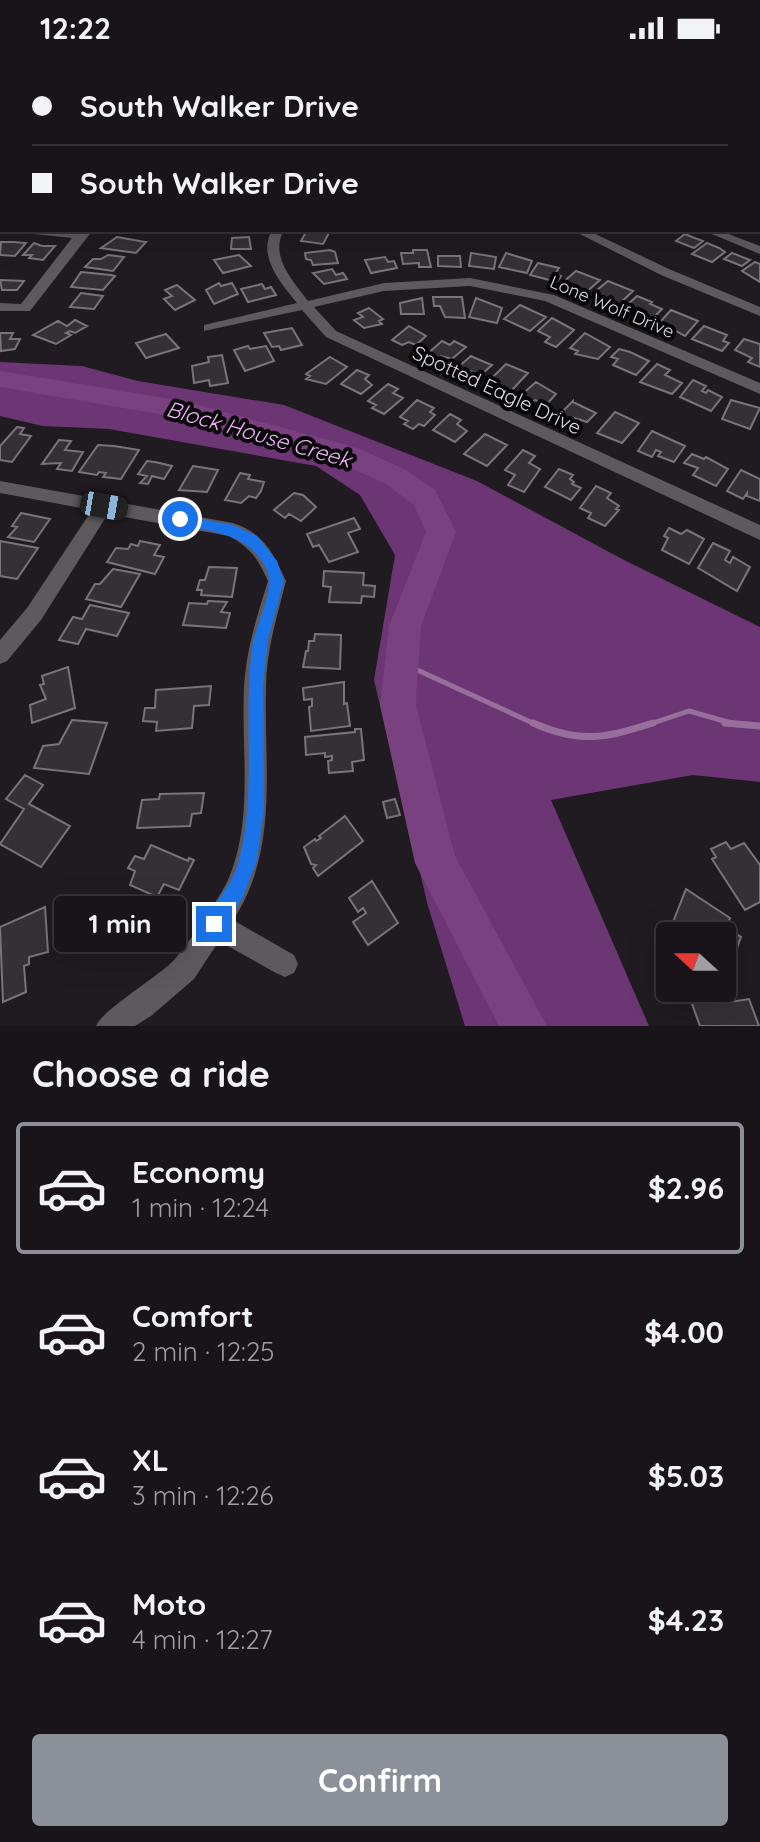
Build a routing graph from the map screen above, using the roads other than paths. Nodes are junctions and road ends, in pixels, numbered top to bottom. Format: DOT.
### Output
graph roads {
  1 [pos="84,232"];
  2 [pos="278,232"];
  3 [pos="582,232"];
  4 [pos="713,232"];
  5 [pos="760,250"];
  6 [pos="307,306"];
  7 [pos="0,307"];
  8 [pos="760,312"];
  9 [pos="209,328"];
  10 [pos="760,389"];
  11 [pos="0,487"];
  12 [pos="104,506"];
  13 [pos="760,533"];
  14 [pos="0,655"];
  15 [pos="214,924"];
  16 [pos="285,964"];
  17 [pos="110,1026"];
  1 -- 7 [label="street"];
  2 -- 6 [label="street, Spotted Eagle Drive"];
  3 -- 8 [label="street"];
  4 -- 5 [label="street"];
  6 -- 9 [label="street, Lone Wolf Drive"];
  6 -- 10 [label="street, Lone Wolf Drive"];
  6 -- 13 [label="street, Spotted Eagle Drive"];
  11 -- 12 [label="street"];
  12 -- 14 [label="street"];
  12 -- 15 [label="street"];
  15 -- 16 [label="street"];
  15 -- 17 [label="street"];
}
